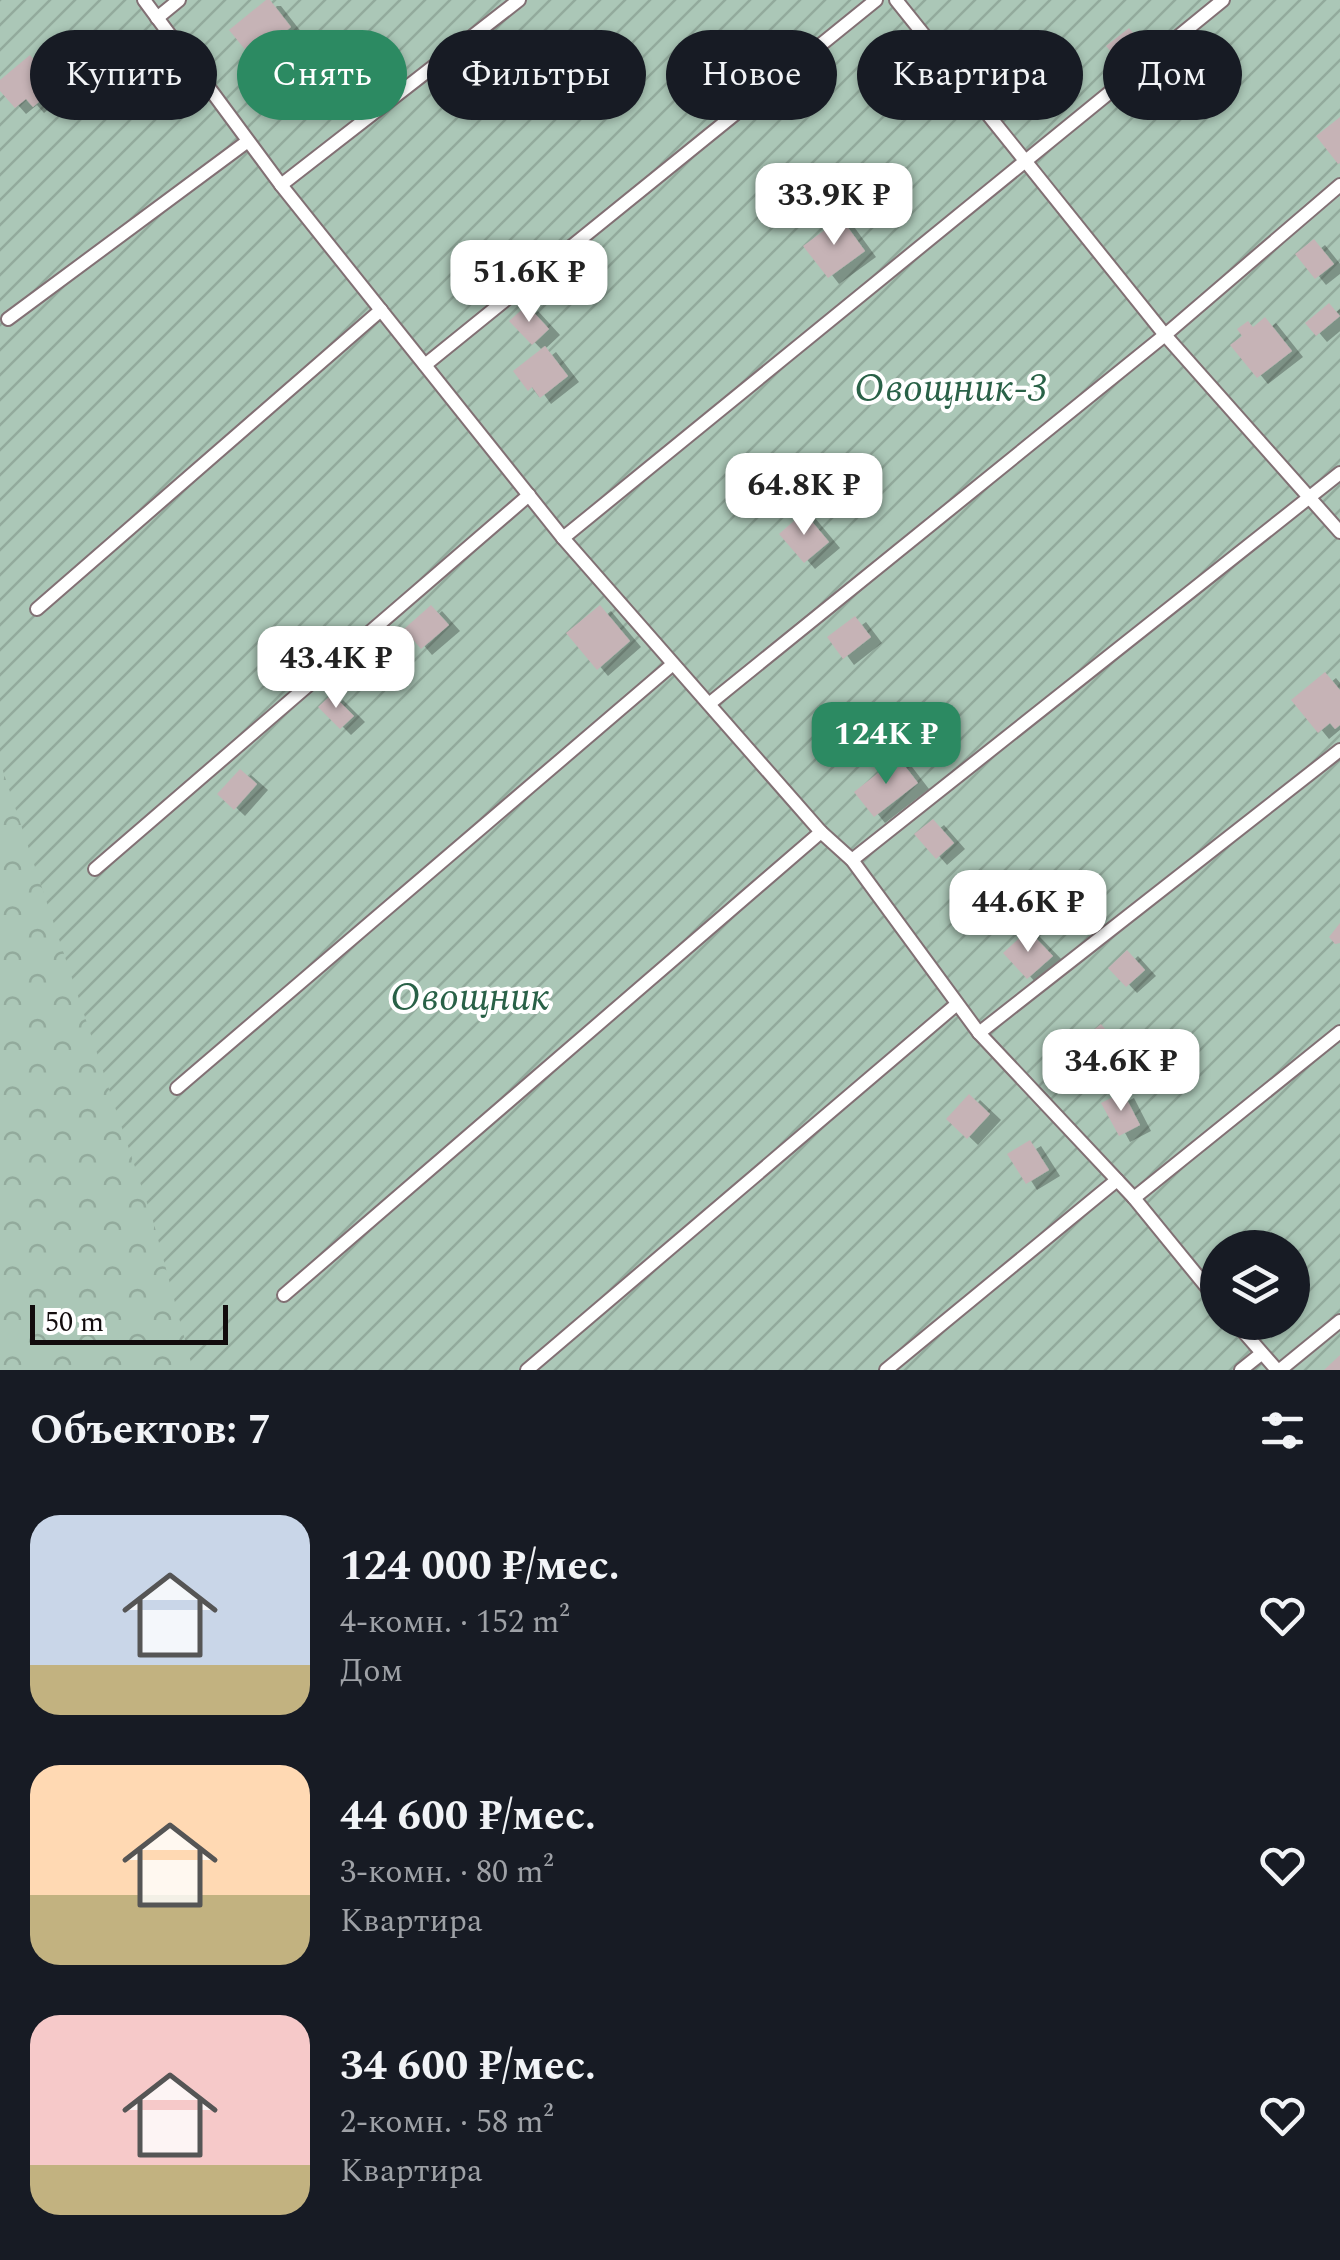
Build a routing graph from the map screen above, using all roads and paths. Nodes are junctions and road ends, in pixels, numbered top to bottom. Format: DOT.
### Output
graph roads {
  1 [pos="144,0"];
  2 [pos="179,0"];
  3 [pos="518,0"];
  4 [pos="876,0"];
  5 [pos="896,0"];
  6 [pos="1222,0"];
  7 [pos="157,18"];
  8 [pos="248,140"];
  9 [pos="1024,160"];
  10 [pos="281,185"];
  11 [pos="1340,185"];
  12 [pos="381,310"];
  13 [pos="8,319"];
  14 [pos="1164,334"];
  15 [pos="425,365"];
  16 [pos="1340,473"];
  17 [pos="529,494"];
  18 [pos="1311,496"];
  19 [pos="1340,532"];
  20 [pos="563,538"];
  21 [pos="37,609"];
  22 [pos="673,664"];
  23 [pos="708,704"];
  24 [pos="1340,750"];
  25 [pos="820,832"];
  26 [pos="852,860"];
  27 [pos="95,869"];
  28 [pos="957,1004"];
  29 [pos="979,1032"];
  30 [pos="1340,1032"];
  31 [pos="178,1088"];
  32 [pos="1116,1180"];
  33 [pos="1134,1198"];
  34 [pos="1200,1279"];
  35 [pos="284,1296"];
  36 [pos="1340,1321"];
  37 [pos="1250,1340"];
  38 [pos="1261,1354"];
  39 [pos="526,1370"];
  40 [pos="886,1370"];
  41 [pos="1242,1370"];
  42 [pos="1278,1370"];
  1 -- 7 [label="lane"];
  2 -- 7 [label="lane"];
  3 -- 10 [label="lane"];
  4 -- 15 [label="lane"];
  5 -- 9 [label="lane"];
  6 -- 9 [label="lane"];
  7 -- 8 [label="lane"];
  8 -- 10 [label="lane"];
  8 -- 13 [label="lane"];
  9 -- 14 [label="lane"];
  9 -- 20 [label="lane"];
  10 -- 12 [label="lane"];
  11 -- 14 [label="lane"];
  12 -- 15 [label="lane"];
  12 -- 21 [label="lane"];
  14 -- 18 [label="lane"];
  14 -- 23 [label="lane"];
  15 -- 17 [label="lane"];
  16 -- 18 [label="lane"];
  17 -- 20 [label="lane"];
  17 -- 27 [label="lane"];
  18 -- 19 [label="lane"];
  18 -- 26 [label="lane"];
  20 -- 22 [label="lane"];
  22 -- 23 [label="lane"];
  22 -- 31 [label="lane"];
  23 -- 25 [label="lane"];
  24 -- 29 [label="lane"];
  25 -- 26 [label="lane"];
  25 -- 35 [label="lane"];
  26 -- 28 [label="lane"];
  28 -- 29 [label="lane"];
  28 -- 39 [label="lane"];
  29 -- 32 [label="lane"];
  30 -- 33 [label="lane"];
  32 -- 33 [label="lane"];
  32 -- 40 [label="lane"];
  33 -- 34 [label="lane"];
  36 -- 42 [label="lane"];
  37 -- 38 [label="lane"];
  38 -- 41 [label="lane"];
  38 -- 42 [label="lane"];
}
